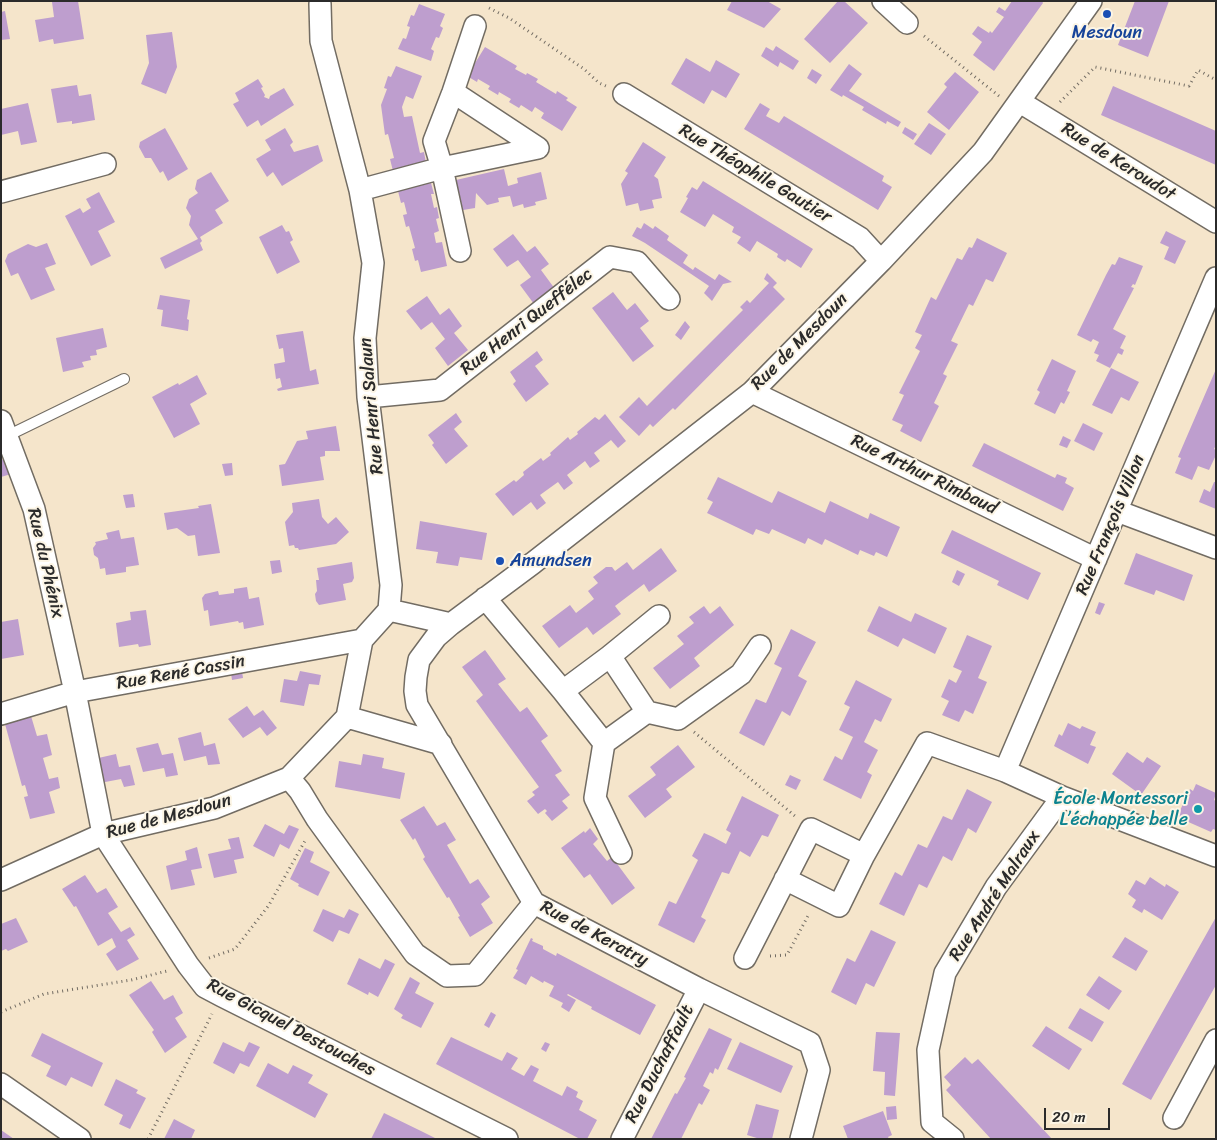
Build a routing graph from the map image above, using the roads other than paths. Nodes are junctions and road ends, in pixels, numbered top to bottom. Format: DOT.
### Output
graph roads {
  1 [pos="883,1"];
  2 [pos="1091,1"];
  3 [pos="318,2"];
  4 [pos="907,23"];
  5 [pos="475,26"];
  6 [pos="453,92"];
  7 [pos="624,94"];
  8 [pos="1018,106"];
  9 [pos="105,164"];
  10 [pos="442,168"];
  11 [pos="360,190"];
  12 [pos="1,192"];
  13 [pos="1216,222"];
  14 [pos="460,251"];
  15 [pos="880,261"];
  16 [pos="1216,278"];
  17 [pos="669,298"];
  18 [pos="124,379"];
  19 [pos="752,392"];
  20 [pos="368,397"];
  21 [pos="3,432"];
  22 [pos="1117,511"];
  23 [pos="1216,548"];
  24 [pos="1096,559"];
  25 [pos="485,598"];
  26 [pos="389,610"];
  27 [pos="658,616"];
  28 [pos="451,624"];
  29 [pos="362,640"];
  30 [pos="760,646"];
  31 [pos="610,656"];
  32 [pos="419,660"];
  33 [pos="563,691"];
  34 [pos="75,692"];
  35 [pos="647,712"];
  36 [pos="1,714"];
  37 [pos="346,717"];
  38 [pos="604,743"];
  39 [pos="441,744"];
  40 [pos="1005,771"];
  41 [pos="289,778"];
  42 [pos="1062,797"];
  43 [pos="104,834"];
  44 [pos="621,853"];
  45 [pos="864,855"];
  46 [pos="1216,856"];
  47 [pos="1,880"];
  48 [pos="785,880"];
  49 [pos="534,903"];
  50 [pos="745,958"];
  51 [pos="699,990"];
  52 [pos="1216,1040"];
  53 [pos="1,1084"];
  54 [pos="1174,1118"];
  55 [pos="80,1139"];
  56 [pos="507,1139"];
  57 [pos="622,1139"];
  58 [pos="801,1139"];
  59 [pos="953,1139"];
  1 -- 4 [label="street"];
  2 -- 8 [label="street, Rue de Mesdoun"];
  3 -- 11 [label="street, Rue Henri Salaun"];
  5 -- 6 [label="street"];
  6 -- 10 [label="street"];
  6 -- 10 [label="street"];
  7 -- 15 [label="street, Rue Théophile Gautier"];
  8 -- 13 [label="street, Rue de Keroudot"];
  8 -- 15 [label="street, Rue de Mesdoun"];
  9 -- 12 [label="street"];
  10 -- 11 [label="street"];
  10 -- 14 [label="street"];
  11 -- 20 [label="street, Rue Henri Salaun"];
  15 -- 19 [label="street, Rue de Mesdoun"];
  16 -- 22 [label="street, Rue François Villon"];
  17 -- 20 [label="street, Rue Henri Queffélec"];
  18 -- 21 [label="lane, Rue du Phénix"];
  19 -- 24 [label="street, Rue Arthur Rimbaud"];
  19 -- 25 [label="street, Rue de Mesdoun"];
  20 -- 26 [label="street, Rue Henri Salaun"];
  21 -- 34 [label="street, Rue du Phénix"];
  22 -- 23 [label="street"];
  22 -- 24 [label="street, Rue François Villon"];
  24 -- 40 [label="street, Rue François Villon"];
  25 -- 28 [label="street, Rue de Mesdoun"];
  25 -- 33 [label="street"];
  26 -- 28 [label="street"];
  26 -- 29 [label="street"];
  27 -- 31 [label="street"];
  28 -- 32 [label="street, Rue de Mesdoun"];
  29 -- 34 [label="street, Rue René Cassin"];
  29 -- 37 [label="street"];
  30 -- 35 [label="street"];
  31 -- 33 [label="street"];
  31 -- 35 [label="street"];
  32 -- 39 [label="street, Rue de Keratry"];
  33 -- 38 [label="street"];
  34 -- 36 [label="street, Rue René Cassin"];
  34 -- 43 [label="street, Rue Gicquel Destouches"];
  35 -- 38 [label="street"];
  37 -- 39 [label="street"];
  37 -- 41 [label="street, Rue de Mesdoun"];
  38 -- 44 [label="street"];
  39 -- 49 [label="street, Rue de Keratry"];
  40 -- 42 [label="street"];
  40 -- 45 [label="street"];
  41 -- 43 [label="street, Rue de Mesdoun"];
  41 -- 49 [label="street"];
  42 -- 46 [label="street"];
  42 -- 59 [label="street, Rue André Malraux"];
  43 -- 47 [label="street, Rue de Mesdoun"];
  43 -- 56 [label="street, Rue Gicquel Destouches"];
  45 -- 48 [label="street"];
  45 -- 48 [label="street"];
  48 -- 50 [label="street"];
  49 -- 51 [label="street, Rue de Keratry"];
  51 -- 57 [label="street, Rue Duchaffault"];
  51 -- 58 [label="street, Rue de Keratry"];
  52 -- 54 [label="street"];
  53 -- 55 [label="street"];
}
